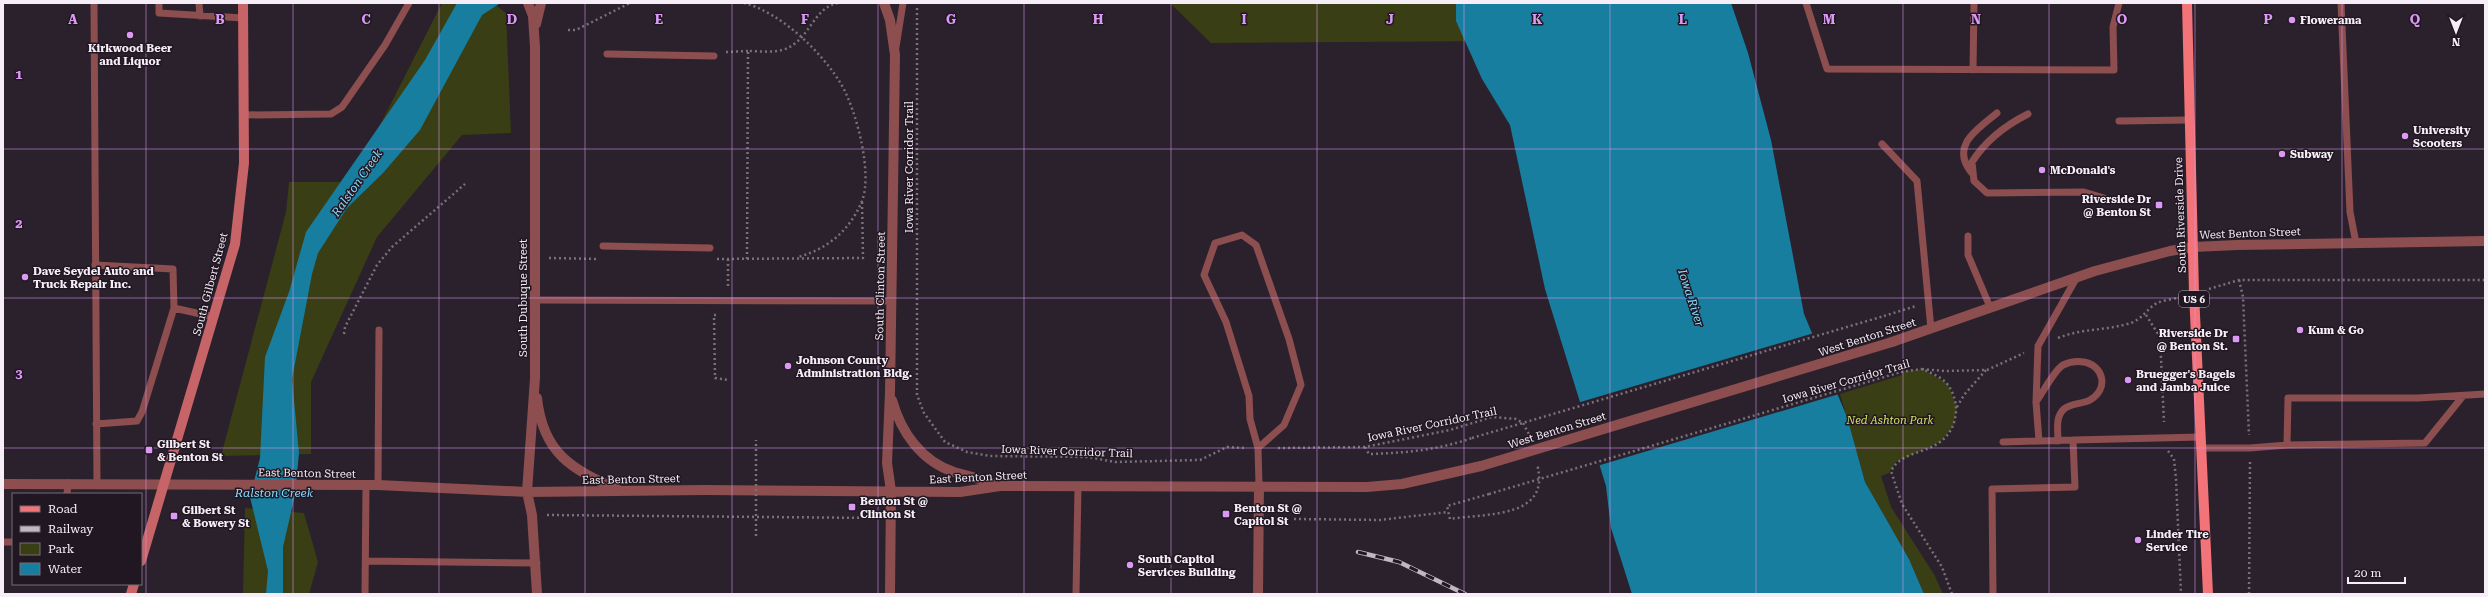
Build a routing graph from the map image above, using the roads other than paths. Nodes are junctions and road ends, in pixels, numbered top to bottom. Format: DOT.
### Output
graph roads {
  1 [pos="94,3"];
  2 [pos="159,3"];
  3 [pos="199,3"];
  4 [pos="243,3"];
  5 [pos="409,3"];
  6 [pos="528,3"];
  7 [pos="541,3"];
  8 [pos="884,3"];
  9 [pos="903,3"];
  10 [pos="1806,3"];
  11 [pos="1974,3"];
  12 [pos="2119,3"];
  13 [pos="2186,3"];
  14 [pos="2341,3"];
  15 [pos="200,16"];
  16 [pos="243,18"];
  17 [pos="535,31"];
  18 [pos="607,54"];
  19 [pos="895,55"];
  20 [pos="714,56"];
  21 [pos="1973,70"];
  22 [pos="1997,113"];
  23 [pos="2028,114"];
  24 [pos="244,115"];
  25 [pos="2189,120"];
  26 [pos="2119,121"];
  27 [pos="1882,144"];
  28 [pos="1971,172"];
  29 [pos="2104,198"];
  30 [pos="1968,236"];
  31 [pos="2485,241"];
  32 [pos="2356,243"];
  33 [pos="603,246"];
  34 [pos="2192,247"];
  35 [pos="710,248"];
  36 [pos="95,265"];
  37 [pos="2077,277"];
  38 [pos="535,300"];
  39 [pos="892,301"];
  40 [pos="1990,307"];
  41 [pos="174,308"];
  42 [pos="214,317"];
  43 [pos="1931,328"];
  44 [pos="378,330"];
  45 [pos="535,378"];
  46 [pos="890,392"];
  47 [pos="2485,394"];
  48 [pos="2463,396"];
  49 [pos="2036,402"];
  50 [pos="96,424"];
  51 [pos="2201,437"];
  52 [pos="2073,440"];
  53 [pos="2039,441"];
  54 [pos="2058,441"];
  55 [pos="2003,442"];
  56 [pos="2287,445"];
  57 [pos="1258,448"];
  58 [pos="2201,448"];
  59 [pos="68,483"];
  60 [pos="97,483"];
  61 [pos="165,483"];
  62 [pos="3,484"];
  63 [pos="378,485"];
  64 [pos="1259,485"];
  65 [pos="366,486"];
  66 [pos="1000,486"];
  67 [pos="1078,486"];
  68 [pos="622,491"];
  69 [pos="891,491"];
  70 [pos="527,492"];
  71 [pos="67,493"];
  72 [pos="142,558"];
  73 [pos="366,561"];
  74 [pos="537,563"];
  75 [pos="366,594"];
  76 [pos="537,594"];
  77 [pos="890,594"];
  78 [pos="1076,594"];
  79 [pos="1258,594"];
  80 [pos="1993,594"];
  81 [pos="2208,594"];
  1 -- 36 [label="lane"];
  2 -- 15 [label="lane"];
  3 -- 15 [label="lane"];
  4 -- 16 [label="main road, South Gilbert Street"];
  5 -- 24 [label="lane"];
  6 -- 17 [label="street, South Dubuque Street"];
  7 -- 17 [label="street"];
  8 -- 19 [label="street, South Clinton Street"];
  9 -- 19 [label="lane"];
  10 -- 21 [label="lane"];
  11 -- 21 [label="lane"];
  12 -- 21 [label="lane"];
  13 -- 25 [label="main road, South Riverside Drive / US 6"];
  14 -- 32 [label="lane"];
  15 -- 16 [label="lane"];
  16 -- 24 [label="main road, South Gilbert Street"];
  17 -- 38 [label="street, South Dubuque Street"];
  18 -- 20 [label="lane"];
  19 -- 39 [label="street, South Clinton Street"];
  22 -- 28 [label="lane"];
  23 -- 28 [label="lane"];
  24 -- 42 [label="main road, South Gilbert Street"];
  25 -- 26 [label="lane"];
  25 -- 34 [label="main road, South Riverside Drive / US 6"];
  27 -- 43 [label="lane"];
  28 -- 29 [label="lane"];
  30 -- 40 [label="lane"];
  31 -- 32 [label="street, West Benton Street"];
  32 -- 34 [label="street, West Benton Street"];
  33 -- 35 [label="lane"];
  34 -- 37 [label="street, West Benton Street"];
  34 -- 51 [label="main road, South Riverside Drive / US 6"];
  36 -- 41 [label="lane"];
  36 -- 50 [label="lane"];
  37 -- 40 [label="street, West Benton Street"];
  37 -- 49 [label="lane"];
  38 -- 39 [label="lane"];
  38 -- 45 [label="street, South Dubuque Street"];
  39 -- 46 [label="street, South Clinton Street"];
  40 -- 43 [label="street, West Benton Street"];
  41 -- 42 [label="lane"];
  41 -- 50 [label="lane"];
  42 -- 61 [label="main road, South Gilbert Street"];
  43 -- 64 [label="street, West Benton Street, bridge"];
  44 -- 63 [label="lane"];
  45 -- 68 [label="street"];
  45 -- 70 [label="street, South Dubuque Street"];
  46 -- 66 [label="street"];
  46 -- 69 [label="street, South Clinton Street"];
  47 -- 48 [label="lane"];
  48 -- 56 [label="lane"];
  48 -- 56 [label="lane"];
  49 -- 53 [label="lane"];
  49 -- 54 [label="lane"];
  50 -- 60 [label="lane"];
  51 -- 52 [label="lane"];
  51 -- 58 [label="main road, South Riverside Drive / US 6"];
  52 -- 54 [label="lane"];
  52 -- 80 [label="lane"];
  53 -- 54 [label="lane"];
  53 -- 55 [label="lane"];
  56 -- 58 [label="lane"];
  57 -- 57 [label="lane"];
  57 -- 64 [label="lane"];
  58 -- 81 [label="main road, South Riverside Drive / US 6"];
  59 -- 60 [label="street, East Benton Street"];
  59 -- 62 [label="street, East Benton Street"];
  59 -- 71 [label="lane"];
  60 -- 61 [label="street, East Benton Street"];
  61 -- 65 [label="street, East Benton Street"];
  61 -- 72 [label="main road, South Gilbert Street"];
  63 -- 65 [label="street, East Benton Street"];
  63 -- 70 [label="street, East Benton Street"];
  64 -- 67 [label="street, East Benton Street"];
  64 -- 79 [label="street"];
  65 -- 73 [label="lane"];
  66 -- 67 [label="street, East Benton Street"];
  66 -- 69 [label="street, East Benton Street"];
  67 -- 78 [label="lane"];
  68 -- 69 [label="street, East Benton Street"];
  68 -- 70 [label="street, East Benton Street"];
  69 -- 77 [label="street, South Clinton Street"];
  70 -- 74 [label="street, South Dubuque Street"];
  73 -- 74 [label="lane"];
  73 -- 75 [label="lane"];
  74 -- 76 [label="street, South Dubuque Street"];
}
